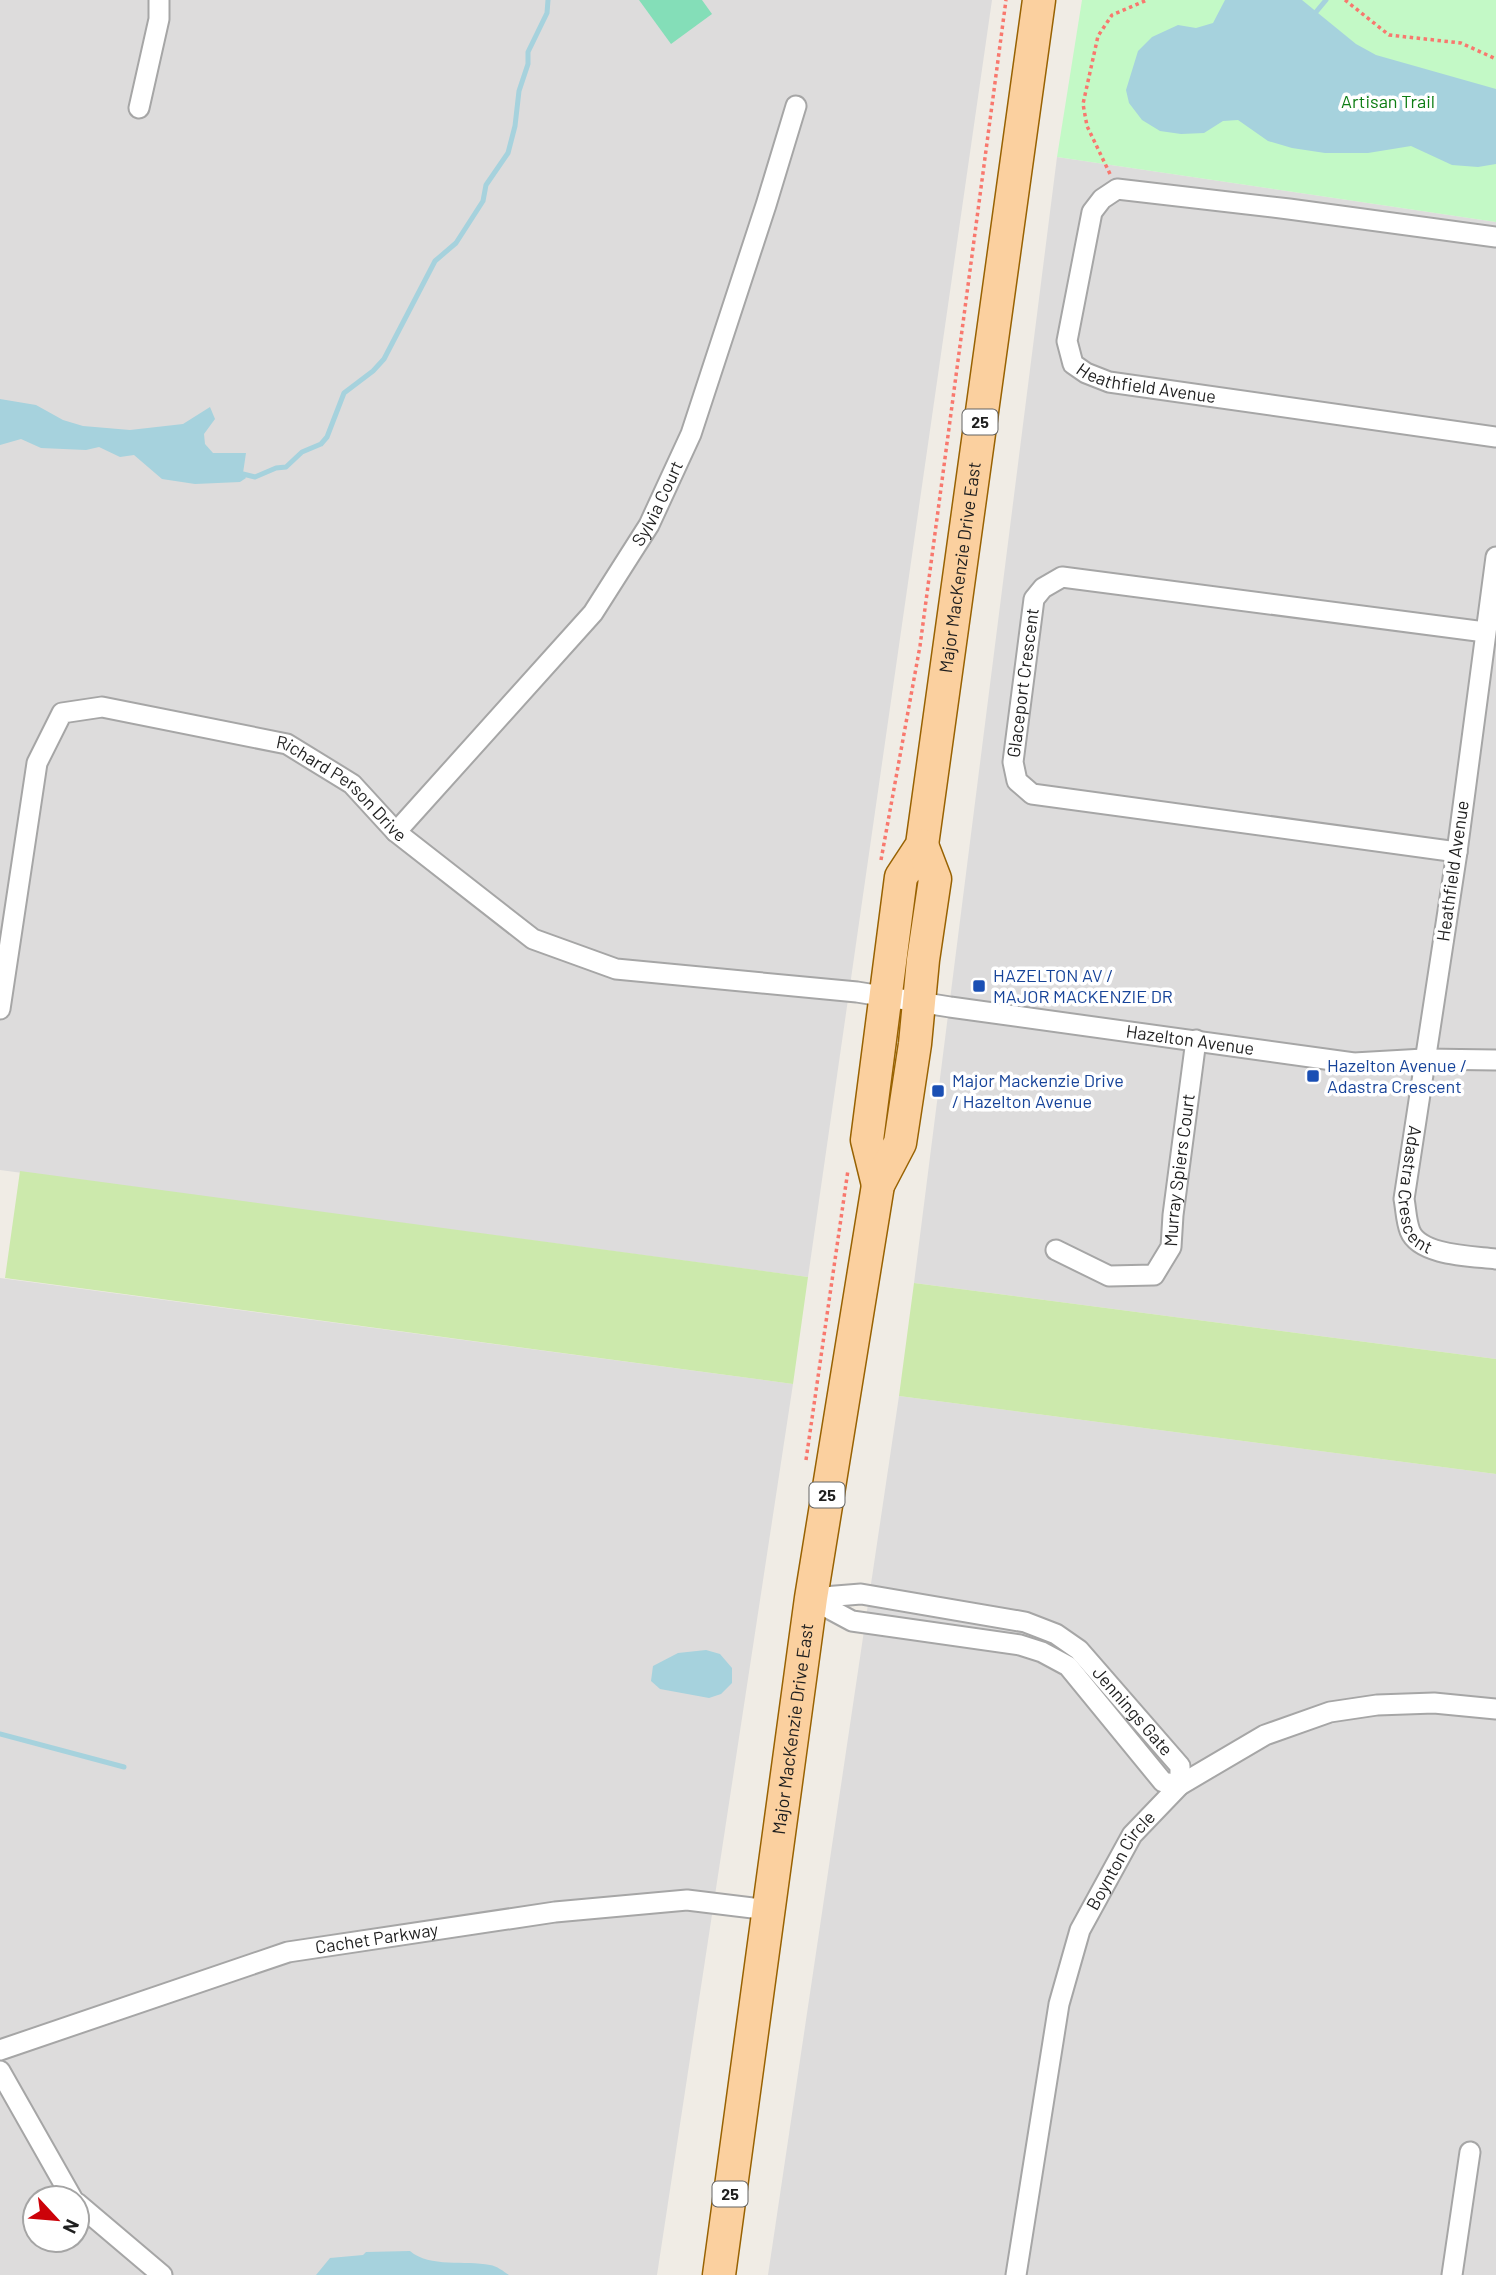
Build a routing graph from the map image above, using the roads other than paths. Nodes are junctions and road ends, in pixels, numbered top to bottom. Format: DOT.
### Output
graph roads {
  1 [pos="159,0"];
  2 [pos="1039,0"];
  3 [pos="796,106"];
  4 [pos="139,108"];
  5 [pos="1496,237"];
  6 [pos="1496,437"];
  7 [pos="1496,557"];
  8 [pos="1485,632"];
  9 [pos="396,832"];
  10 [pos="922,845"];
  11 [pos="1457,852"];
  12 [pos="886,996"];
  13 [pos="920,1002"];
  14 [pos="0,1009"];
  15 [pos="1196,1040"];
  16 [pos="1424,1059"];
  17 [pos="1496,1060"];
  18 [pos="878,1185"];
  19 [pos="1056,1250"];
  20 [pos="1496,1259"];
  21 [pos="811,1598"];
  22 [pos="1025,1622"];
  23 [pos="1020,1645"];
  24 [pos="1496,1709"];
  25 [pos="1180,1785"];
  26 [pos="769,1910"];
  27 [pos="0,2050"];
  28 [pos="0,2071"];
  29 [pos="1470,2152"];
  30 [pos="64,2184"];
  31 [pos="91,2215"];
  32 [pos="162,2275"];
  33 [pos="719,2275"];
  34 [pos="1016,2275"];
  35 [pos="1452,2275"];
  1 -- 4 [label="street"];
  2 -- 10 [label="main road, Major MacKenzie Drive East / 25"];
  3 -- 9 [label="street, Sylvia Court"];
  5 -- 6 [label="street, Heathfield Avenue"];
  7 -- 8 [label="street, Heathfield Avenue"];
  8 -- 11 [label="street, Heathfield Avenue"];
  8 -- 11 [label="street, Glaceport Crescent"];
  9 -- 12 [label="street, Richard Person Drive"];
  9 -- 14 [label="street, Richard Person Drive"];
  10 -- 12 [label="main road, Major MacKenzie Drive East / 25"];
  10 -- 13 [label="main road, Major MacKenzie Drive East / 25"];
  11 -- 16 [label="street, Heathfield Avenue"];
  12 -- 13 [label="street, Hazelton Avenue"];
  12 -- 18 [label="main road, Major MacKenzie Drive East / 25"];
  13 -- 15 [label="street, Hazelton Avenue"];
  13 -- 18 [label="main road, Major MacKenzie Drive East / 25"];
  15 -- 16 [label="street, Hazelton Avenue"];
  15 -- 19 [label="street, Murray Spiers Court"];
  16 -- 17 [label="street, Hazelton Avenue"];
  16 -- 20 [label="street, Adastra Crescent"];
  18 -- 21 [label="main road, Major MacKenzie Drive East / 25"];
  21 -- 22 [label="street, Jennings Gate"];
  21 -- 23 [label="street, Jennings Gate"];
  21 -- 26 [label="main road, Major MacKenzie Drive East / 25"];
  22 -- 23 [label="street"];
  22 -- 25 [label="street, Jennings Gate"];
  23 -- 25 [label="street, Jennings Gate"];
  24 -- 25 [label="street, Boynton Circle"];
  25 -- 34 [label="street, Boynton Circle"];
  26 -- 27 [label="street, Cachet Parkway"];
  26 -- 33 [label="main road, Major MacKenzie Drive East / 25"];
  28 -- 30 [label="street"];
  29 -- 35 [label="street"];
  31 -- 32 [label="street"];
}
